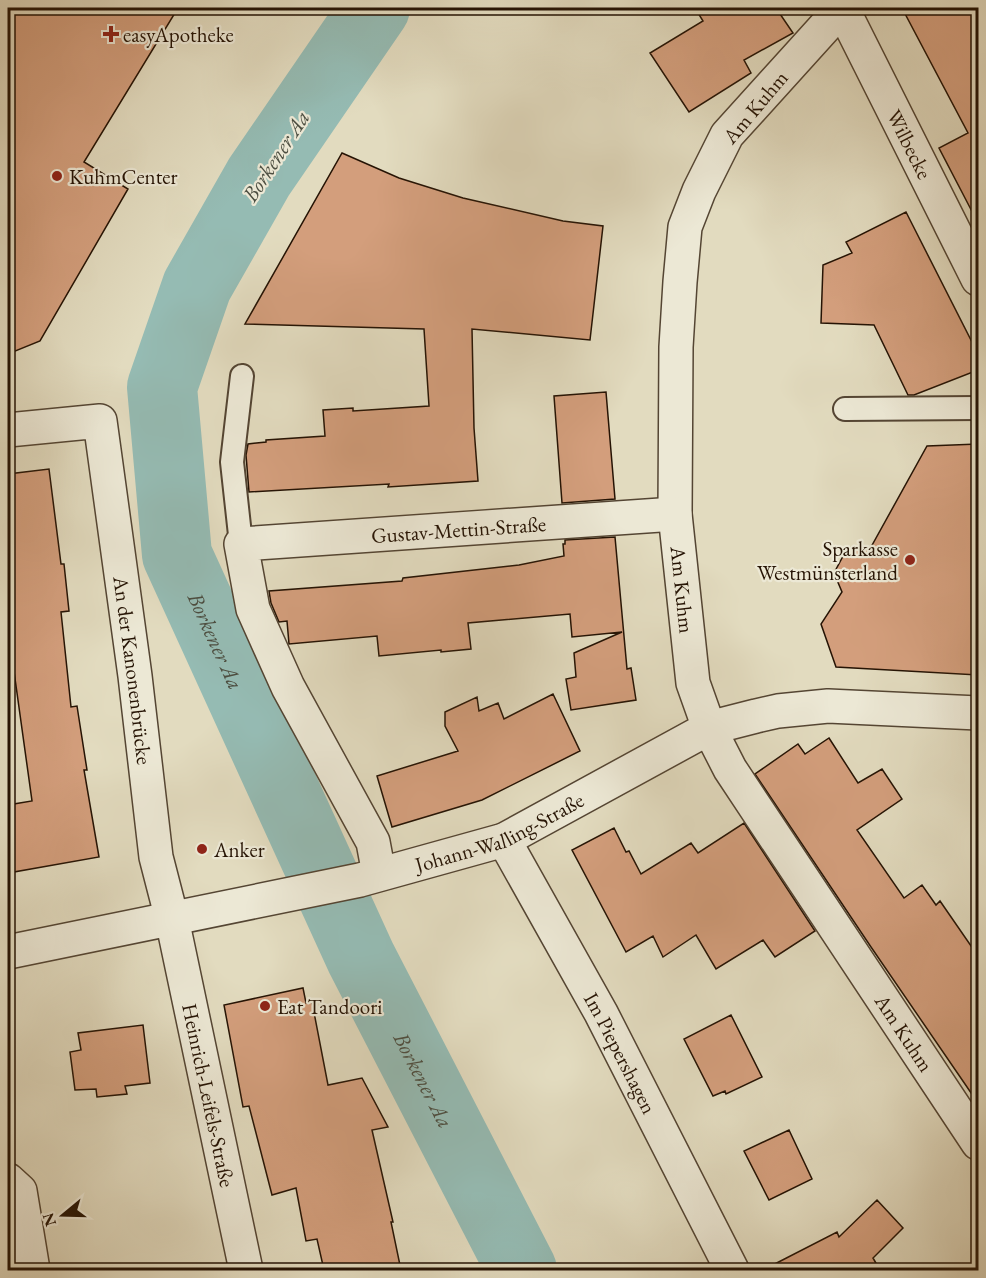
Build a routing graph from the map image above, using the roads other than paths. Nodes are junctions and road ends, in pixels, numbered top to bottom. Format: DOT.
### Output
graph roads {
  1 [pos="842,8"];
  2 [pos="978,279"];
  3 [pos="242,376"];
  4 [pos="978,408"];
  5 [pos="845,409"];
  6 [pos="8,430"];
  7 [pos="675,514"];
  8 [pos="241,544"];
  9 [pos="978,712"];
  10 [pos="709,729"];
  11 [pos="504,840"];
  12 [pos="369,877"];
  13 [pos="172,919"];
  14 [pos="8,952"];
  15 [pos="978,1143"];
  16 [pos="8,1180"];
  17 [pos="33,1270"];
  18 [pos="246,1270"];
  19 [pos="732,1270"];
  1 -- 2 [label="street, Wilbecke"];
  1 -- 7 [label="street, Am Kuhm"];
  3 -- 8 [label="lane"];
  4 -- 5 [label="lane"];
  6 -- 13 [label="street, An der Kanonenbrücke"];
  7 -- 8 [label="street, Gustav-Mettin-Straße"];
  7 -- 10 [label="street, Am Kuhm"];
  8 -- 12 [label="street"];
  9 -- 10 [label="street, Johann-Walling-Straße"];
  10 -- 11 [label="street, Johann-Walling-Straße"];
  10 -- 15 [label="street, Am Kuhm"];
  11 -- 12 [label="street, Johann-Walling-Straße"];
  11 -- 19 [label="street, Im Piepershagen"];
  12 -- 13 [label="street, Johann-Walling-Straße"];
  13 -- 14 [label="street, Johann-Walling-Straße"];
  13 -- 18 [label="street, Heinrich-Leifels-Straße"];
  16 -- 17 [label="street"];
}
